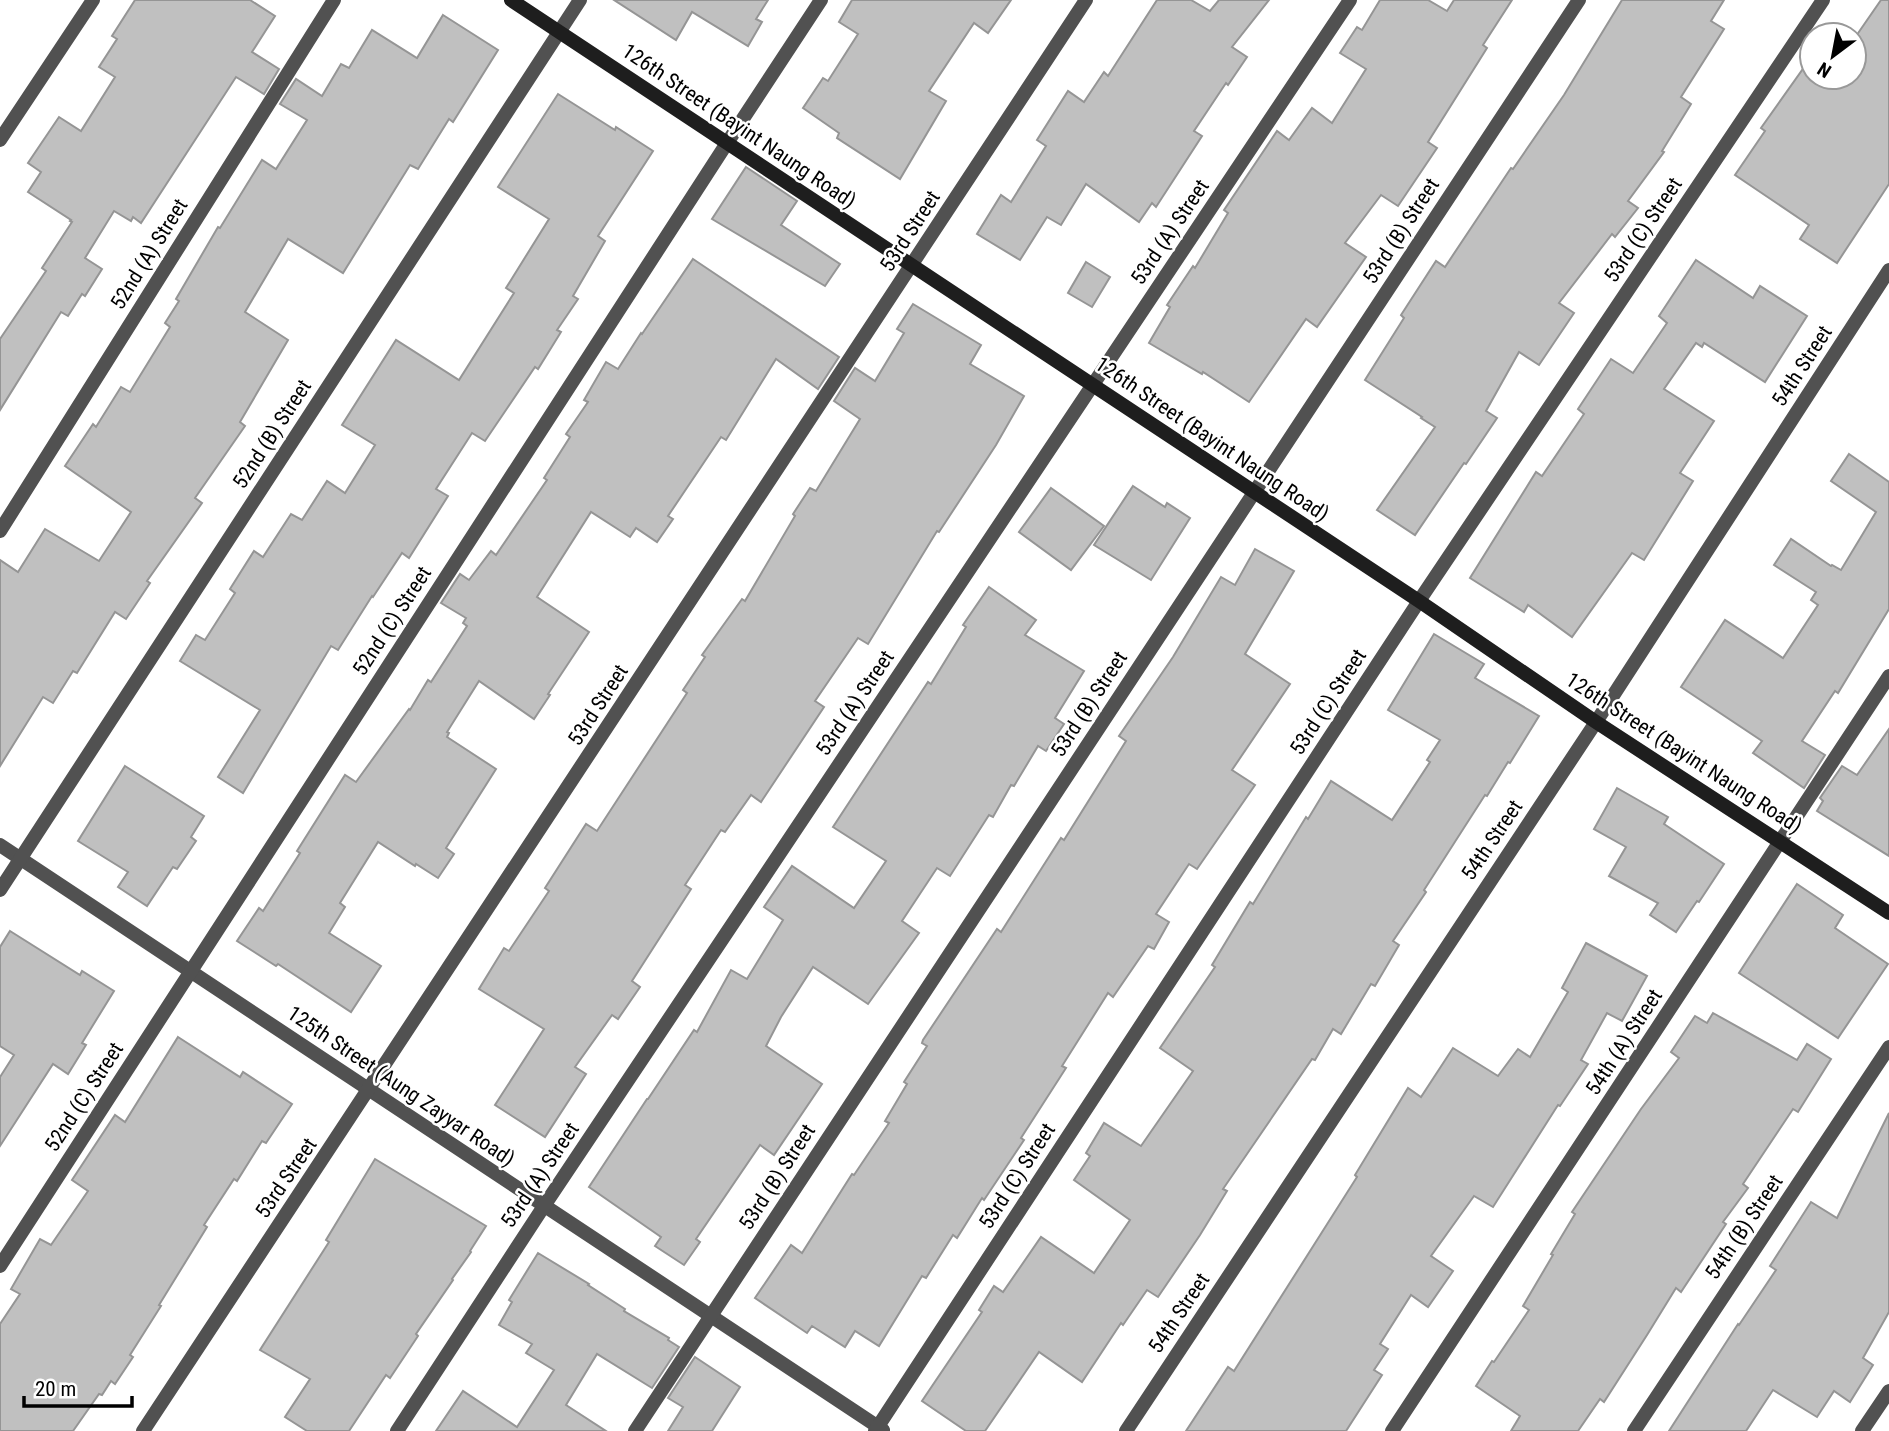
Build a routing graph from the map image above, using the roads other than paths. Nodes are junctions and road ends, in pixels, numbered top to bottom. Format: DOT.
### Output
graph roads {
  1 [pos="93,0"];
  2 [pos="334,0"];
  3 [pos="511,0"];
  4 [pos="580,0"];
  5 [pos="821,0"];
  6 [pos="1086,0"];
  7 [pos="1350,0"];
  8 [pos="1579,0"];
  9 [pos="1823,0"];
  10 [pos="559,32"];
  11 [pos="0,140"];
  12 [pos="727,143"];
  13 [pos="912,266"];
  14 [pos="1889,270"];
  15 [pos="1093,385"];
  16 [pos="1254,492"];
  17 [pos="0,531"];
  18 [pos="1419,601"];
  19 [pos="1889,676"];
  20 [pos="1596,722"];
  21 [pos="1782,841"];
  22 [pos="0,845"];
  23 [pos="21,859"];
  24 [pos="0,890"];
  25 [pos="1889,913"];
  26 [pos="190,971"];
  27 [pos="1889,1047"];
  28 [pos="369,1090"];
  29 [pos="544,1206"];
  30 [pos="0,1266"];
  31 [pos="711,1316"];
  32 [pos="1889,1391"];
  33 [pos="879,1430"];
  34 [pos="143,1431"];
  35 [pos="397,1431"];
  36 [pos="635,1431"];
  37 [pos="1126,1431"];
  38 [pos="1392,1431"];
  39 [pos="1634,1431"];
  40 [pos="1862,1431"];
  1 -- 11 [label="street"];
  2 -- 17 [label="street, 52nd (A) Street"];
  3 -- 10 [label="street, 126th Street (Bayint Naung Road)"];
  4 -- 10 [label="street, 52nd (B) Street"];
  5 -- 12 [label="street, 52nd (C) Street"];
  6 -- 13 [label="street, 53rd Street"];
  7 -- 15 [label="street, 53rd (A) Street"];
  8 -- 16 [label="street, 53rd (B) Street"];
  9 -- 18 [label="street, 53rd (C) Street"];
  10 -- 12 [label="street, 126th Street (Bayint Naung Road)"];
  10 -- 23 [label="street, 52nd (B) Street"];
  12 -- 13 [label="street, 126th Street (Bayint Naung Road)"];
  12 -- 26 [label="street, 52nd (C) Street"];
  13 -- 15 [label="street, 126th Street (Bayint Naung Road)"];
  13 -- 28 [label="street, 53rd Street"];
  14 -- 20 [label="street, 54th Street"];
  15 -- 16 [label="street, 126th Street (Bayint Naung Road)"];
  15 -- 29 [label="street, 53rd (A) Street"];
  16 -- 18 [label="street, 126th Street (Bayint Naung Road)"];
  16 -- 31 [label="street, 53rd (B) Street"];
  18 -- 20 [label="street, 126th Street (Bayint Naung Road)"];
  18 -- 33 [label="street, 53rd (C) Street"];
  19 -- 21 [label="street, 54th (A) Street"];
  20 -- 21 [label="street, 126th Street (Bayint Naung Road)"];
  20 -- 37 [label="street, 54th Street"];
  21 -- 25 [label="street, 126th Street (Bayint Naung Road)"];
  21 -- 38 [label="street, 54th (A) Street"];
  22 -- 23 [label="street, 125th Street (Aung Zayyar Road)"];
  23 -- 24 [label="street, 52nd (B) Street"];
  23 -- 26 [label="street, 125th Street (Aung Zayyar Road)"];
  26 -- 28 [label="street, 125th Street (Aung Zayyar Road)"];
  26 -- 30 [label="street, 52nd (C) Street"];
  27 -- 39 [label="street, 54th (B) Street"];
  28 -- 29 [label="street, 125th Street (Aung Zayyar Road)"];
  28 -- 34 [label="street, 53rd Street"];
  29 -- 31 [label="street, 125th Street (Aung Zayyar Road)"];
  29 -- 35 [label="street, 53rd (A) Street"];
  31 -- 33 [label="street, 125th Street (Aung Zayyar Road)"];
  31 -- 36 [label="street, 53rd (B) Street"];
  32 -- 40 [label="street"];
}
